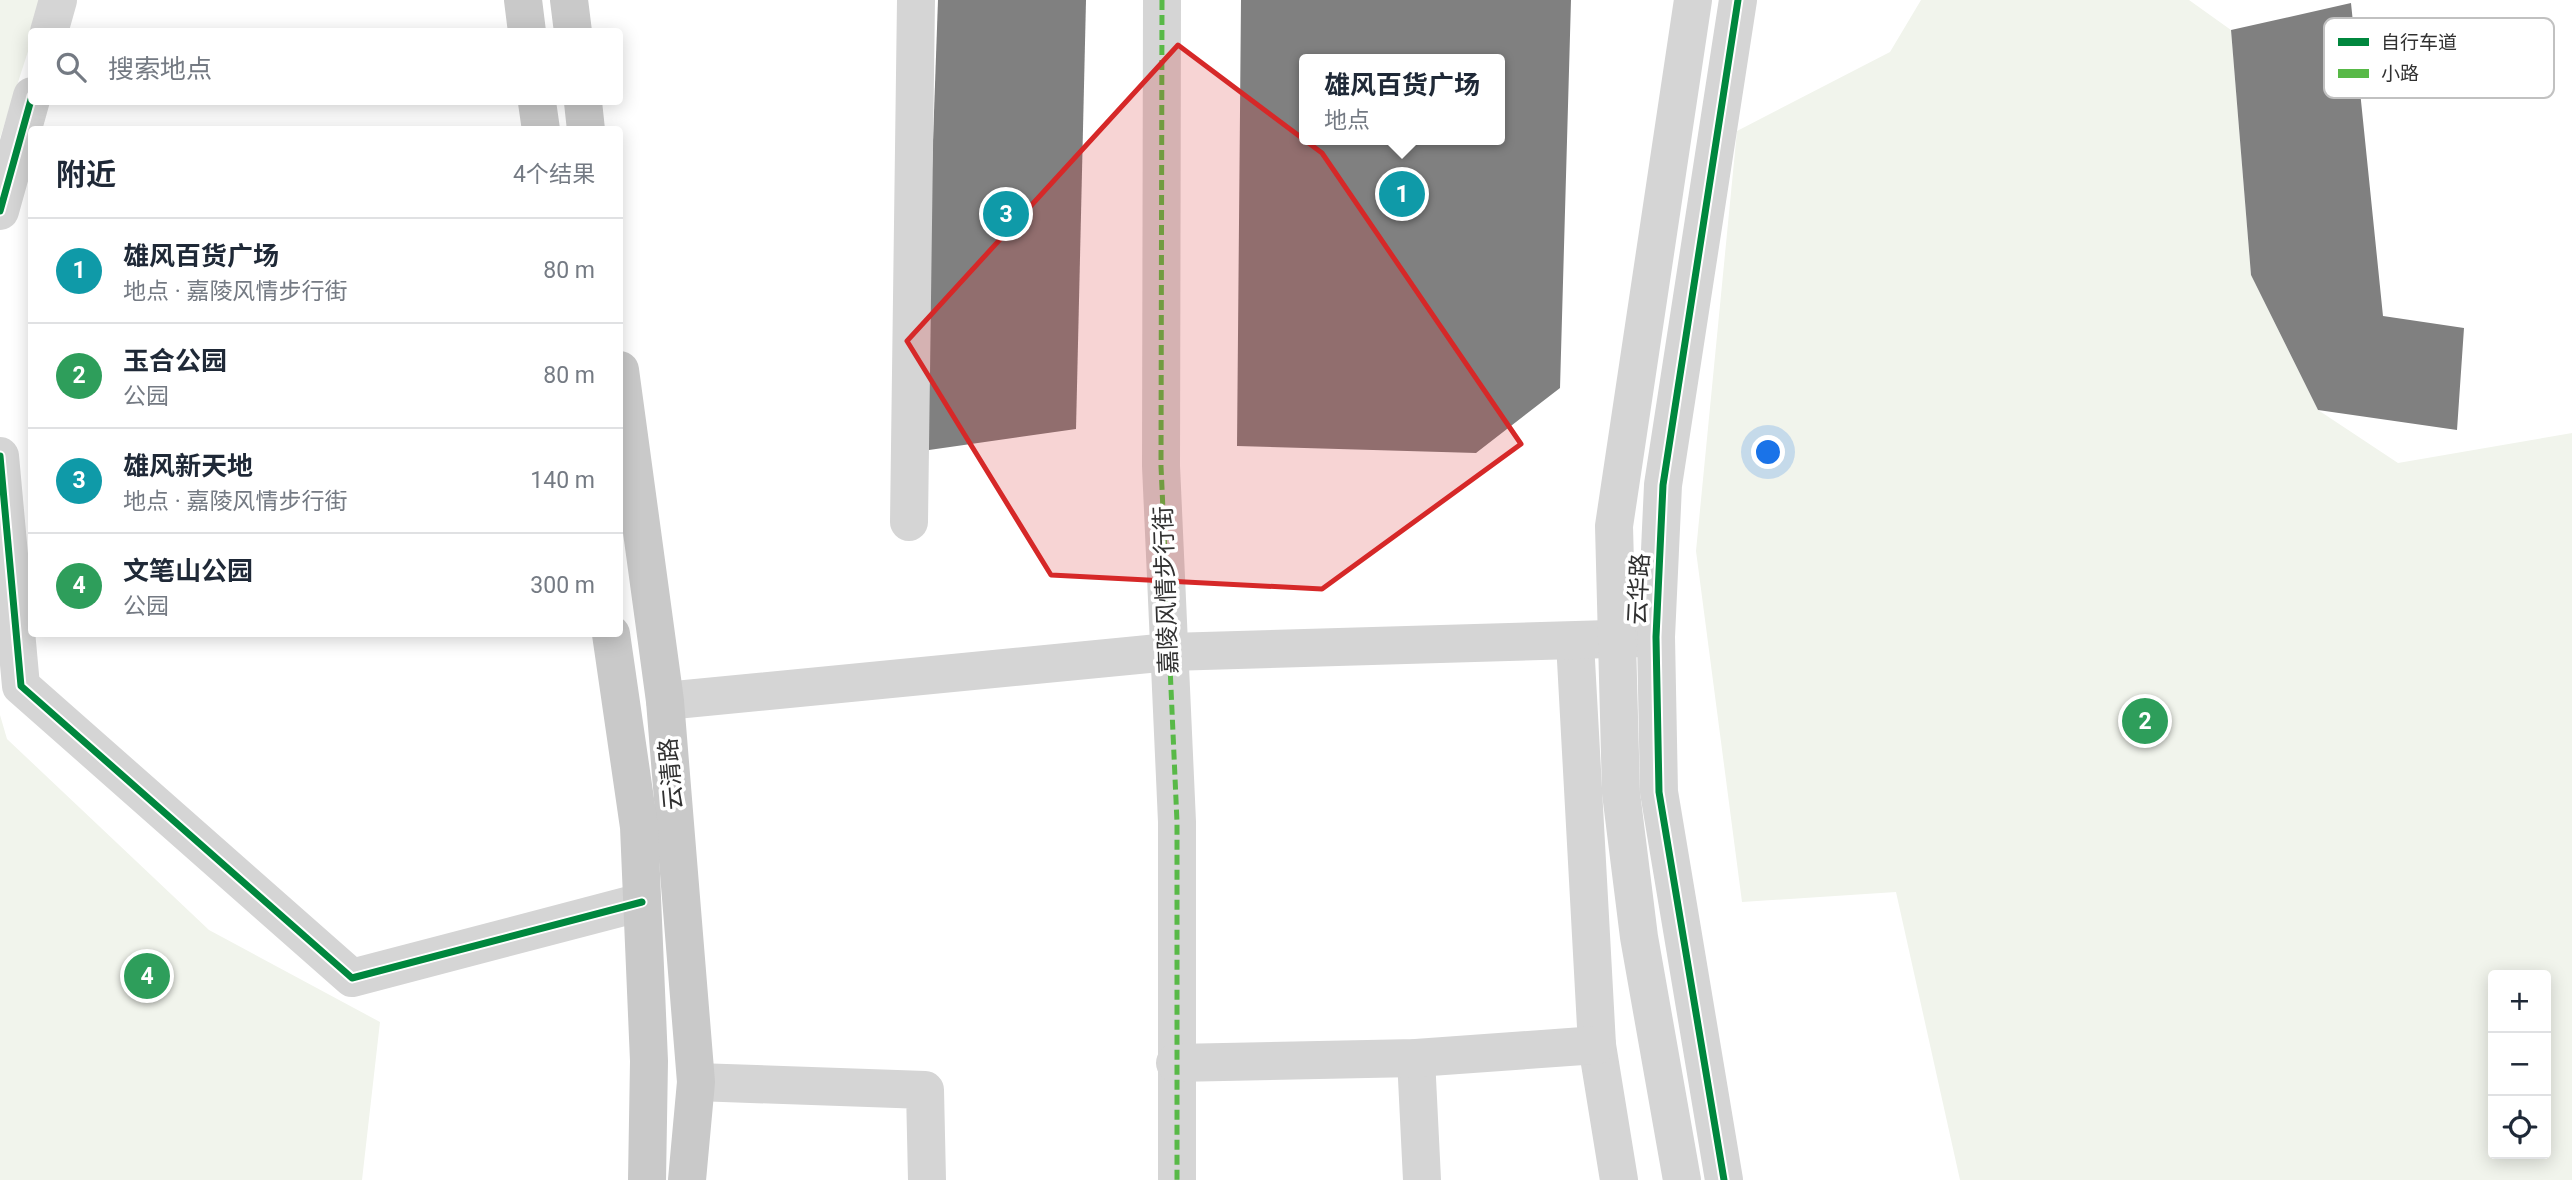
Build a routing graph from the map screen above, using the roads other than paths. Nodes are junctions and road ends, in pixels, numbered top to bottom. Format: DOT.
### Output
graph roads {
  1 [pos="58,0"];
  2 [pos="523,0"];
  3 [pos="569,0"];
  4 [pos="916,0"];
  5 [pos="1162,0"];
  6 [pos="1693,0"];
  7 [pos="1738,0"];
  8 [pos="50,28"];
  9 [pos="526,28"];
  10 [pos="572,28"];
  11 [pos="29,105"];
  12 [pos="537,105"];
  13 [pos="583,105"];
  14 [pos="540,126"];
  15 [pos="586,126"];
  16 [pos="0,211"];
  17 [pos="623,392"];
  18 [pos="0,456"];
  19 [pos="909,522"];
  20 [pos="611,637"];
  21 [pos="1656,637"];
  22 [pos="1617,640"];
  23 [pos="1575,642"];
  24 [pos="1169,652"];
  25 [pos="665,701"];
  26 [pos="642,902"];
  27 [pos="1597,1045"];
  28 [pos="1416,1058"];
  29 [pos="1175,1063"];
  30 [pos="696,1082"];
  31 [pos="647,1180"];
  32 [pos="687,1180"];
  33 [pos="927,1180"];
  34 [pos="1177,1180"];
  35 [pos="1422,1180"];
  36 [pos="1619,1180"];
  37 [pos="1682,1180"];
  38 [pos="1724,1180"];
  1 -- 8 [label="street"];
  2 -- 9 [label="main road"];
  3 -- 10 [label="main road"];
  4 -- 19 [label="street"];
  5 -- 24 [label="street, 嘉陵风情步行街"];
  6 -- 22 [label="street"];
  7 -- 21 [label="street, 云华路"];
  11 -- 16 [label="street"];
  12 -- 14 [label="main road"];
  13 -- 15 [label="main road"];
  17 -- 25 [label="main road, 云清路"];
  18 -- 26 [label="street"];
  20 -- 26 [label="main road"];
  21 -- 22 [label="street"];
  21 -- 38 [label="street, 云华路"];
  22 -- 23 [label="street"];
  22 -- 37 [label="street"];
  23 -- 24 [label="street"];
  23 -- 27 [label="street"];
  24 -- 25 [label="street"];
  24 -- 29 [label="street, 嘉陵风情步行街"];
  25 -- 30 [label="main road, 云清路"];
  26 -- 31 [label="main road"];
  27 -- 28 [label="street"];
  27 -- 36 [label="street"];
  28 -- 29 [label="street"];
  28 -- 35 [label="street"];
  29 -- 34 [label="street, 嘉陵风情步行街"];
  30 -- 32 [label="main road, 云清路"];
  30 -- 33 [label="street"];
}
